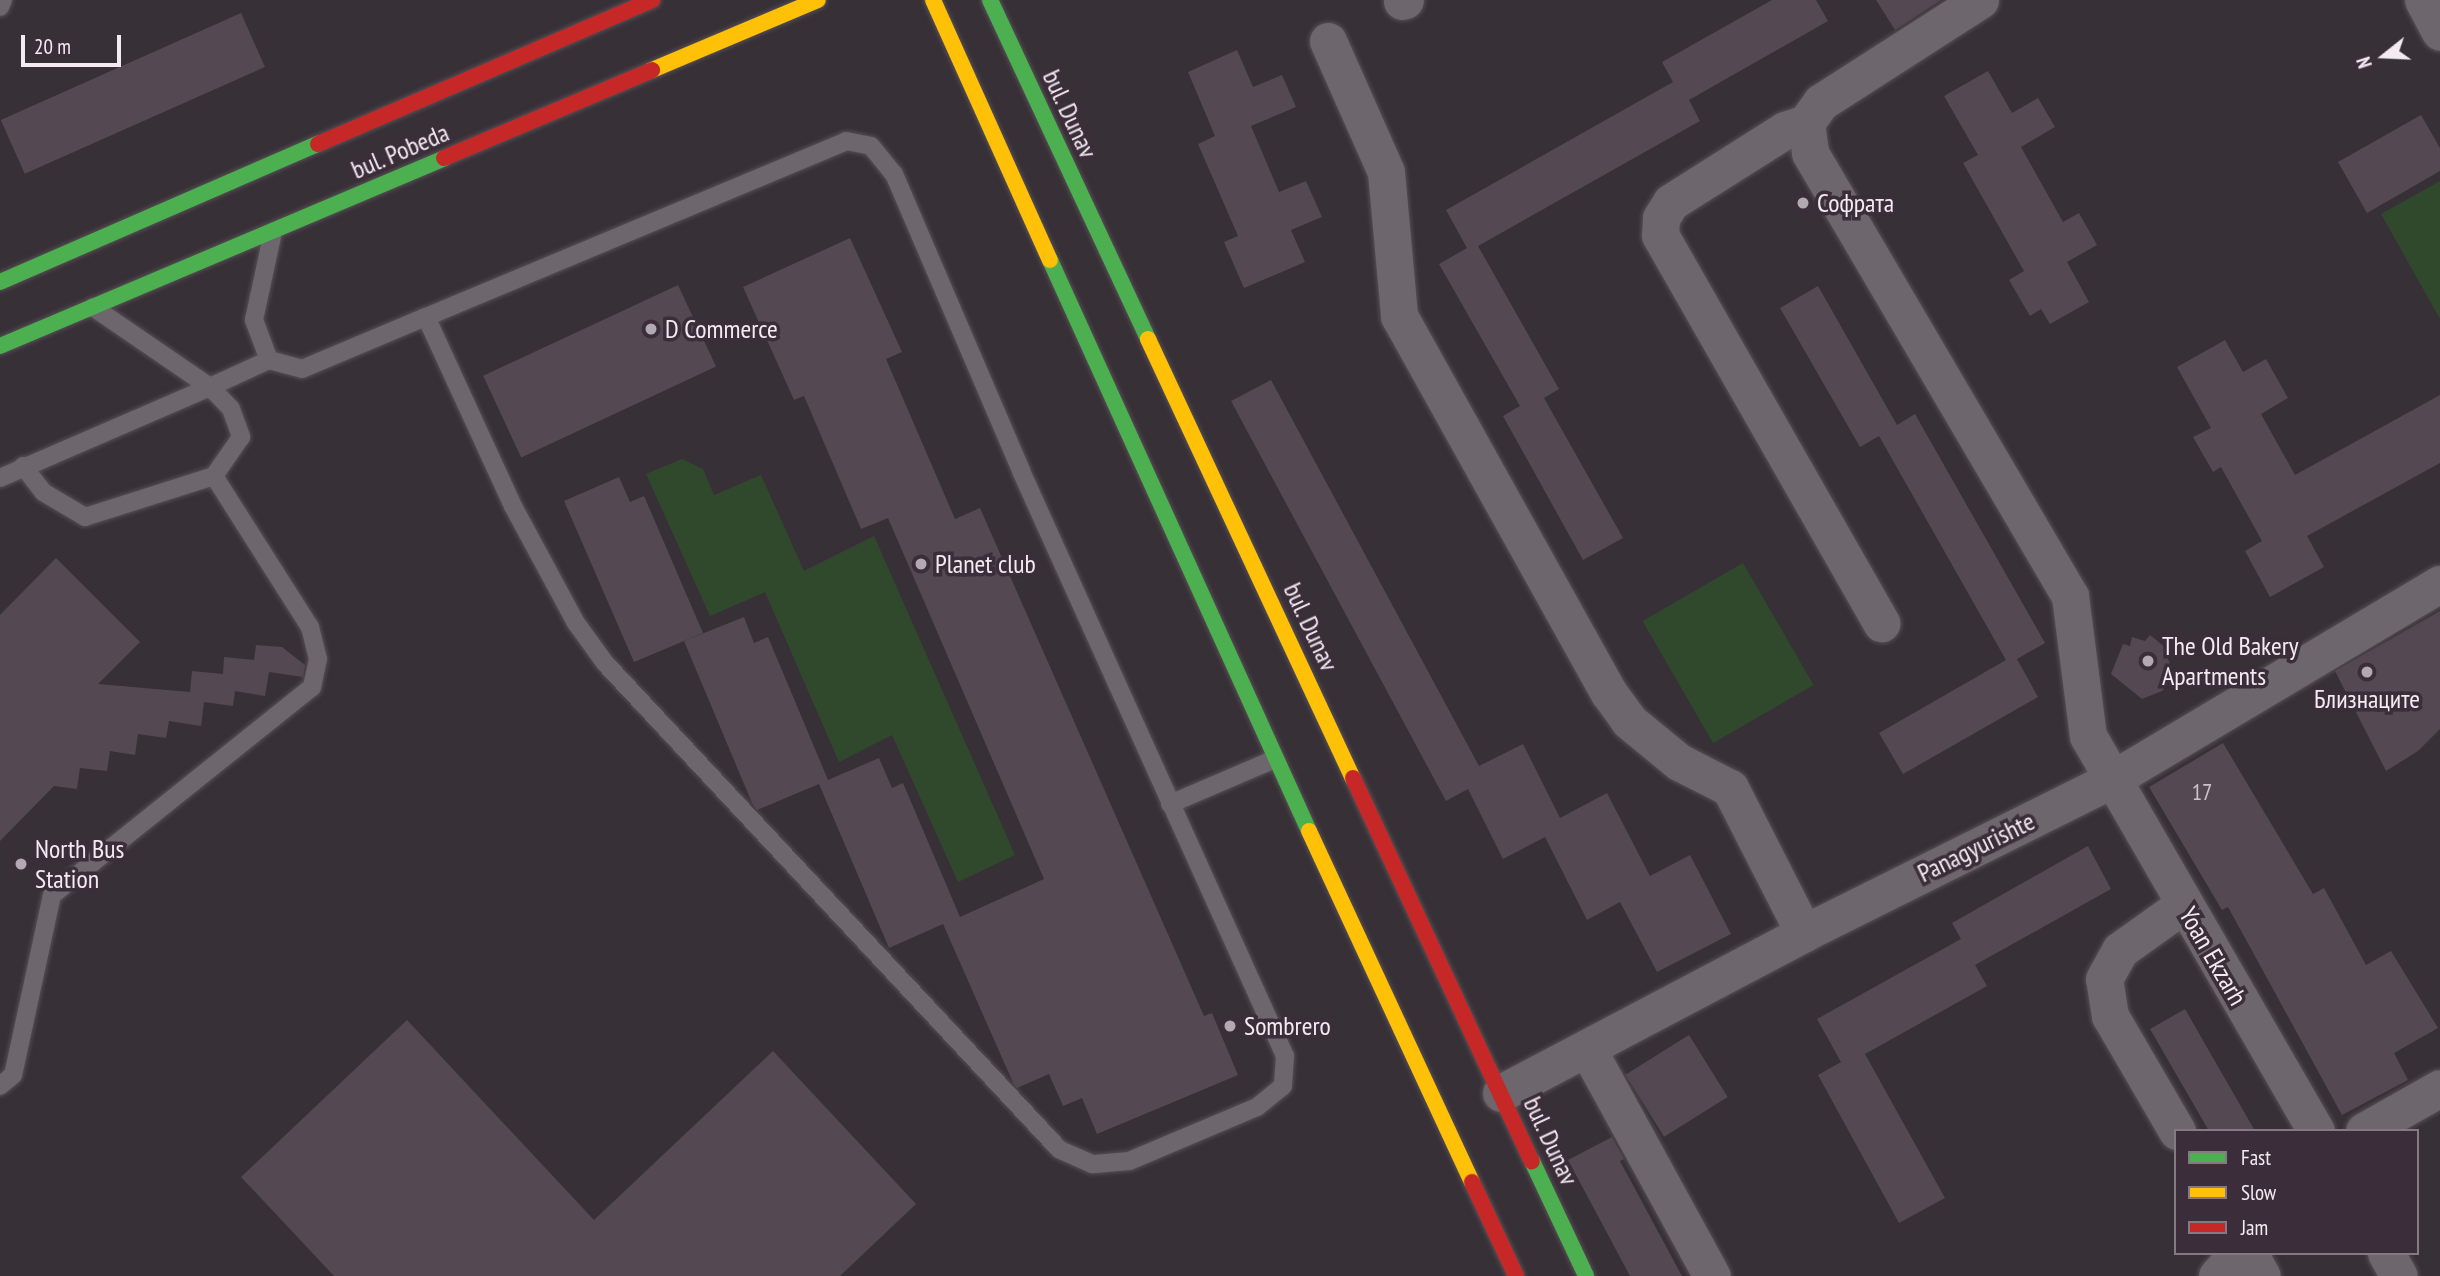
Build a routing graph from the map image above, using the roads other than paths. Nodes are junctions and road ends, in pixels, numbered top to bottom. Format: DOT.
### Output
graph roads {
  1 [pos="3,0"];
  2 [pos="652,0"];
  3 [pos="818,0"];
  4 [pos="933,0"];
  5 [pos="990,0"];
  6 [pos="1980,0"];
  7 [pos="2423,0"];
  8 [pos="0,7"];
  9 [pos="2440,32"];
  10 [pos="1328,41"];
  11 [pos="1806,123"];
  12 [pos="273,232"];
  13 [pos="0,282"];
  14 [pos="90,306"];
  15 [pos="426,317"];
  16 [pos="0,346"];
  17 [pos="269,360"];
  18 [pos="210,387"];
  19 [pos="23,466"];
  20 [pos="214,477"];
  21 [pos="0,478"];
  22 [pos="2440,584"];
  23 [pos="1881,622"];
  24 [pos="1275,759"];
  25 [pos="2111,780"];
  26 [pos="1170,804"];
  27 [pos="2183,905"];
  28 [pos="1804,933"];
  29 [pos="1587,1048"];
  30 [pos="0,1086"];
  31 [pos="2440,1087"];
  32 [pos="1502,1093"];
  33 [pos="2176,1129"];
  34 [pos="2315,1129"];
  35 [pos="2367,1129"];
  36 [pos="2236,1255"];
  37 [pos="2250,1255"];
  38 [pos="2387,1255"];
  39 [pos="1516,1276"];
  40 [pos="1586,1276"];
  41 [pos="1712,1276"];
  42 [pos="2217,1276"];
  43 [pos="2262,1276"];
  44 [pos="2399,1276"];
  1 -- 8 [label="lane"];
  2 -- 13 [label="main road, bul. Pobeda"];
  3 -- 12 [label="main road, bul. Pobeda"];
  4 -- 24 [label="main road"];
  5 -- 32 [label="main road, bul. Dunav"];
  6 -- 11 [label="street"];
  7 -- 9 [label="street"];
  10 -- 28 [label="street"];
  11 -- 23 [label="street"];
  11 -- 25 [label="street, Yoan Ekzarh"];
  12 -- 14 [label="main road, bul. Pobeda"];
  12 -- 17 [label="lane"];
  14 -- 16 [label="main road, bul. Pobeda"];
  14 -- 18 [label="lane"];
  15 -- 17 [label="lane"];
  15 -- 26 [label="lane"];
  15 -- 26 [label="lane"];
  17 -- 18 [label="lane"];
  18 -- 19 [label="lane"];
  18 -- 20 [label="lane"];
  19 -- 20 [label="lane"];
  19 -- 21 [label="lane"];
  20 -- 30 [label="lane"];
  22 -- 25 [label="street, Panagyurishte"];
  24 -- 26 [label="lane"];
  24 -- 39 [label="main road"];
  25 -- 27 [label="street, Yoan Ekzarh"];
  25 -- 28 [label="street, Panagyurishte"];
  27 -- 33 [label="street"];
  27 -- 34 [label="street, Yoan Ekzarh"];
  28 -- 29 [label="street, Panagyurishte"];
  29 -- 32 [label="street, Panagyurishte"];
  29 -- 41 [label="street"];
  31 -- 35 [label="street"];
  32 -- 40 [label="main road, bul. Dunav"];
  36 -- 42 [label="street"];
  37 -- 43 [label="street"];
  38 -- 44 [label="street"];
}
